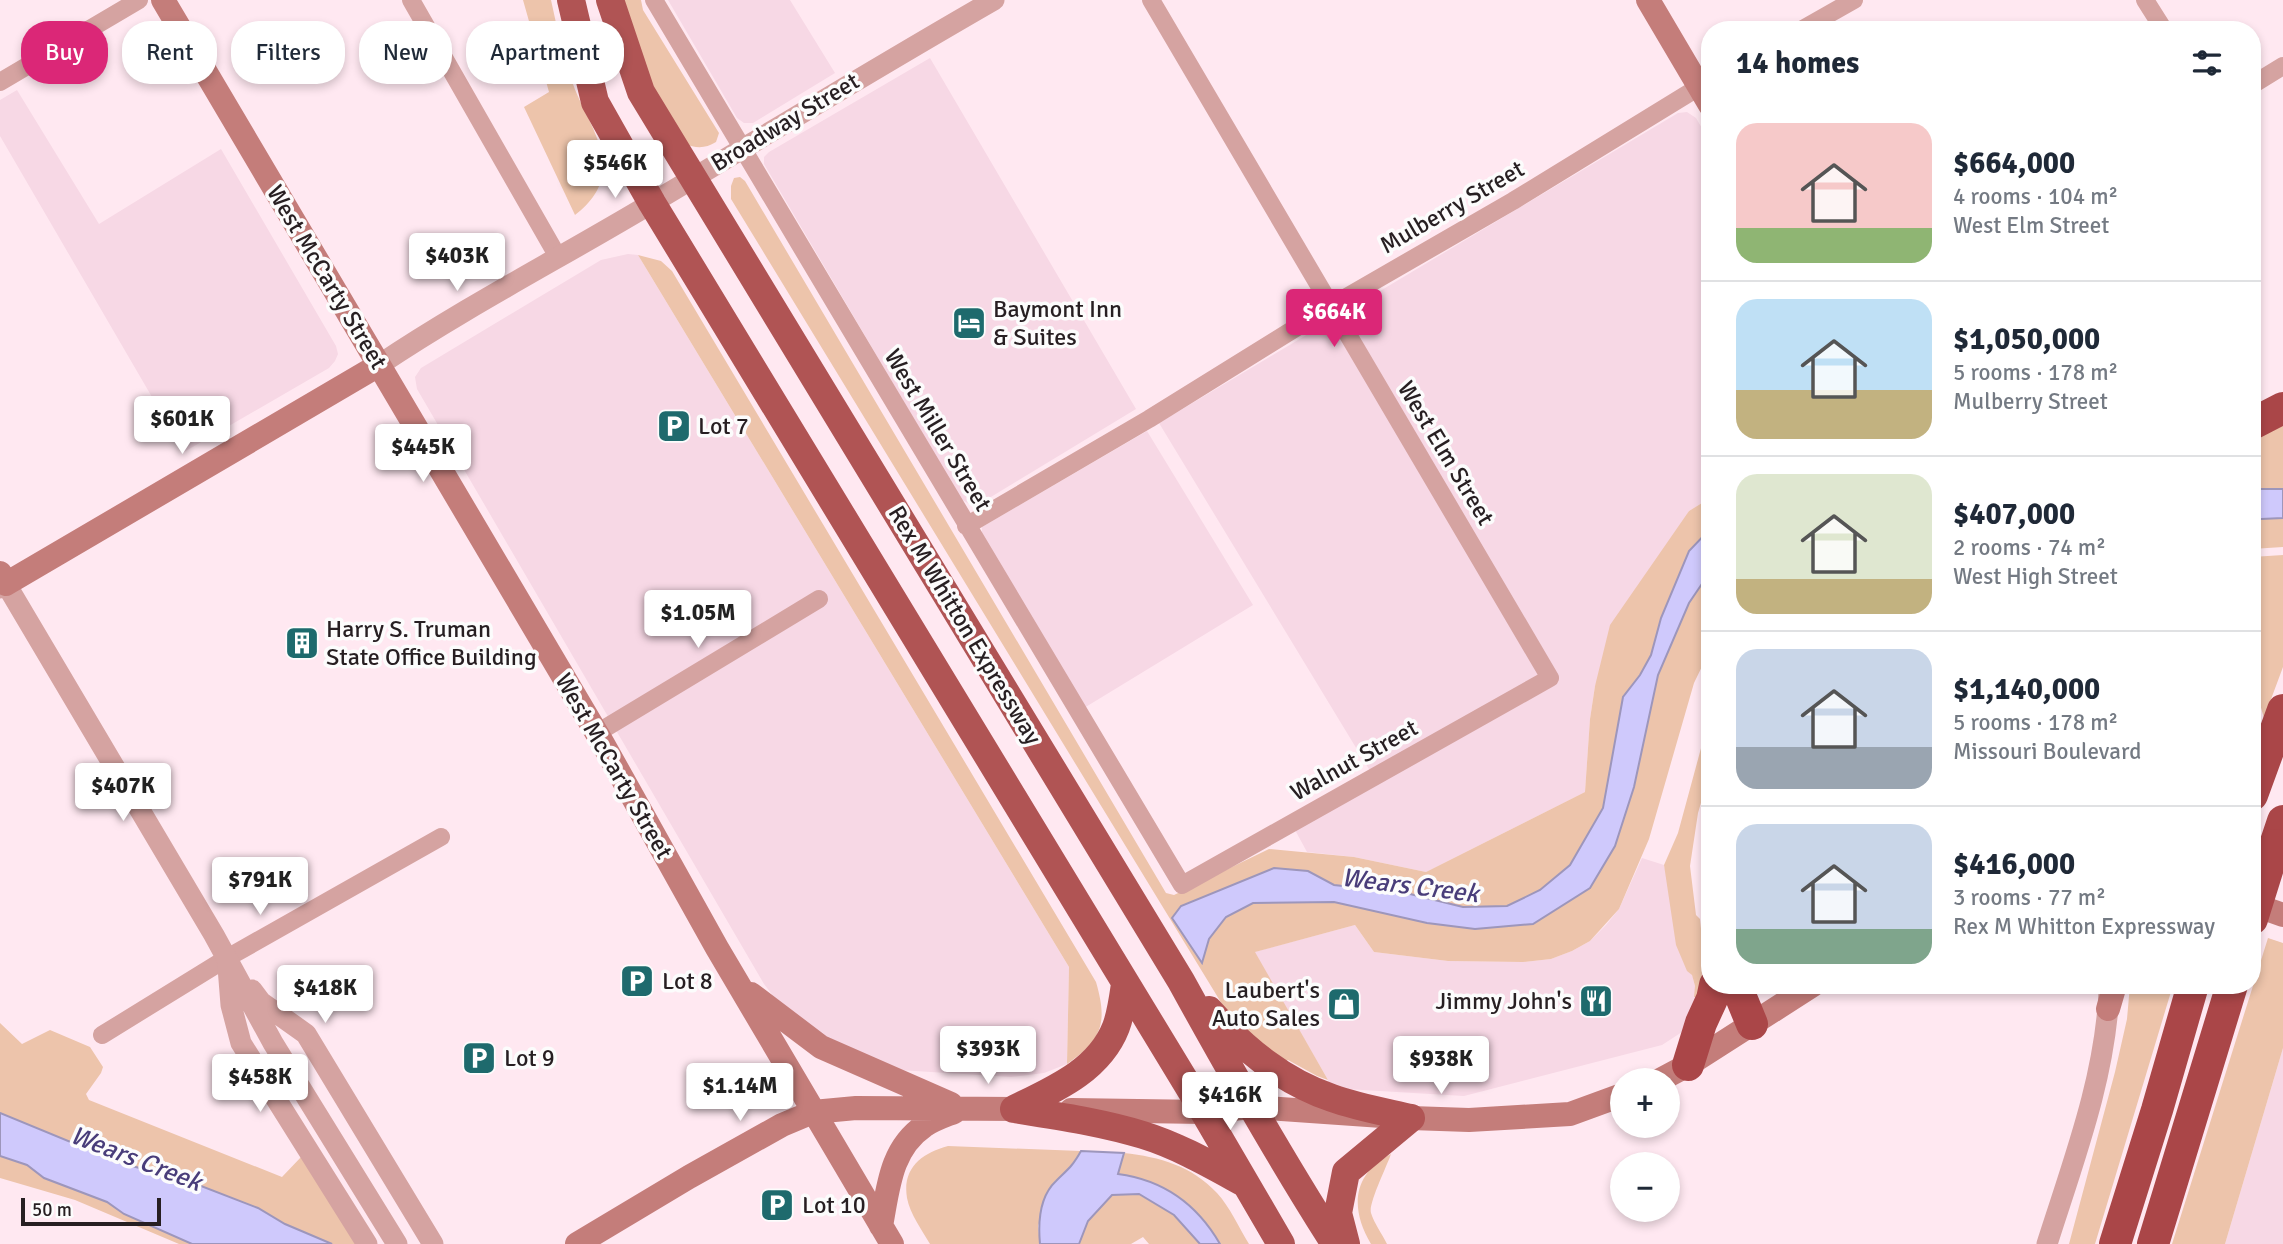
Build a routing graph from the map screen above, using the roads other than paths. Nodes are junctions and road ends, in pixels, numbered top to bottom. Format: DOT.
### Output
graph roads {
  1 [pos="139,0"];
  2 [pos="163,0"];
  3 [pos="411,0"];
  4 [pos="571,0"];
  5 [pos="610,0"];
  6 [pos="654,0"];
  7 [pos="994,0"];
  8 [pos="1151,0"];
  9 [pos="1648,0"];
  10 [pos="1854,0"];
  11 [pos="2145,0"];
  12 [pos="1817,21"];
  13 [pos="2158,21"];
  14 [pos="2283,66"];
  15 [pos="2261,79"];
  16 [pos="0,82"];
  17 [pos="1701,83"];
  18 [pos="1701,94"];
  19 [pos="742,148"];
  20 [pos="692,178"];
  21 [pos="652,203"];
  22 [pos="558,257"];
  23 [pos="1331,306"];
  24 [pos="379,365"];
  25 [pos="966,526"];
  26 [pos="2,582"];
  27 [pos="819,599"];
  28 [pos="1550,678"];
  29 [pos="2283,710"];
  30 [pos="597,733"];
  31 [pos="2261,770"];
  32 [pos="2279,833"];
  33 [pos="441,837"];
  34 [pos="1182,885"];
  35 [pos="2261,890"];
  36 [pos="2261,907"];
  37 [pos="2283,915"];
  38 [pos="227,958"];
  39 [pos="1181,981"];
  40 [pos="1125,984"];
  41 [pos="742,987"];
  42 [pos="1713,994"];
  43 [pos="1740,994"];
  44 [pos="1757,994"];
  45 [pos="1800,994"];
  46 [pos="2107,994"];
  47 [pos="2190,994"];
  48 [pos="2229,994"];
  49 [pos="1752,1024"];
  50 [pos="103,1035"];
  51 [pos="1688,1065"];
  52 [pos="1680,1069"];
  53 [pos="1610,1099"];
  54 [pos="1251,1107"];
  55 [pos="961,1108"];
  56 [pos="1014,1109"];
  57 [pos="813,1112"];
  58 [pos="1204,1112"];
  59 [pos="1411,1118"];
  60 [pos="1247,1185"];
  61 [pos="886,1235"];
  62 [pos="367,1244"];
  63 [pos="397,1244"];
  64 [pos="433,1244"];
  65 [pos="577,1244"];
  66 [pos="1281,1244"];
  67 [pos="1335,1244"];
  68 [pos="1346,1244"];
  69 [pos="2047,1244"];
  70 [pos="2115,1244"];
  71 [pos="2153,1244"];
  1 -- 16 [label="street"];
  2 -- 24 [label="main road, West McCarty Street"];
  3 -- 22 [label="street"];
  4 -- 21 [label="highway, Rex M Whitton Expressway"];
  5 -- 20 [label="highway, Rex M Whitton Expressway"];
  6 -- 19 [label="street, West Miller Street"];
  7 -- 19 [label="street, Broadway Street"];
  8 -- 23 [label="street, West Elm Street"];
  9 -- 17 [label="main road"];
  10 -- 12 [label="street"];
  11 -- 13 [label="street"];
  14 -- 15 [label="street"];
  18 -- 23 [label="street, Mulberry Street"];
  19 -- 20 [label="street, Broadway Street"];
  19 -- 25 [label="street, West Miller Street"];
  20 -- 21 [label="street, Broadway Street"];
  20 -- 39 [label="highway, Rex M Whitton Expressway"];
  21 -- 22 [label="street, Broadway Street"];
  21 -- 40 [label="highway, Rex M Whitton Expressway"];
  22 -- 24 [label="street, Broadway Street"];
  23 -- 25 [label="street, Mulberry Street"];
  23 -- 28 [label="street, West Elm Street"];
  24 -- 26 [label="main road, Broadway Street"];
  24 -- 30 [label="main road, West McCarty Street"];
  25 -- 34 [label="street, West Miller Street"];
  26 -- 38 [label="street"];
  27 -- 30 [label="street"];
  28 -- 34 [label="street, Walnut Street"];
  29 -- 31 [label="highway"];
  30 -- 41 [label="main road, West McCarty Street"];
  32 -- 35 [label="highway, bridge"];
  33 -- 38 [label="street"];
  36 -- 37 [label="main road"];
  38 -- 50 [label="street"];
  38 -- 62 [label="street"];
  38 -- 63 [label="street"];
  38 -- 64 [label="street"];
  39 -- 54 [label="highway, Rex M Whitton Expressway"];
  39 -- 59 [label="highway"];
  40 -- 56 [label="highway"];
  40 -- 58 [label="highway, Rex M Whitton Expressway"];
  41 -- 55 [label="main road"];
  41 -- 57 [label="main road, West McCarty Street"];
  42 -- 51 [label="highway"];
  43 -- 49 [label="highway"];
  44 -- 49 [label="highway"];
  45 -- 49 [label="main road"];
  46 -- 69 [label="street"];
  47 -- 70 [label="highway"];
  48 -- 71 [label="highway"];
  49 -- 51 [label="main road"];
  51 -- 52 [label="main road"];
  53 -- 59 [label="main road"];
  54 -- 58 [label="main road"];
  54 -- 59 [label="main road"];
  54 -- 67 [label="highway, Rex M Whitton Expressway"];
  55 -- 56 [label="main road"];
  55 -- 57 [label="main road"];
  55 -- 61 [label="main road"];
  56 -- 58 [label="main road"];
  56 -- 60 [label="highway"];
  57 -- 61 [label="main road, West McCarty Street"];
  57 -- 65 [label="main road"];
  58 -- 60 [label="highway, Rex M Whitton Expressway"];
  59 -- 68 [label="highway"];
  60 -- 66 [label="highway, Rex M Whitton Expressway"];
}
